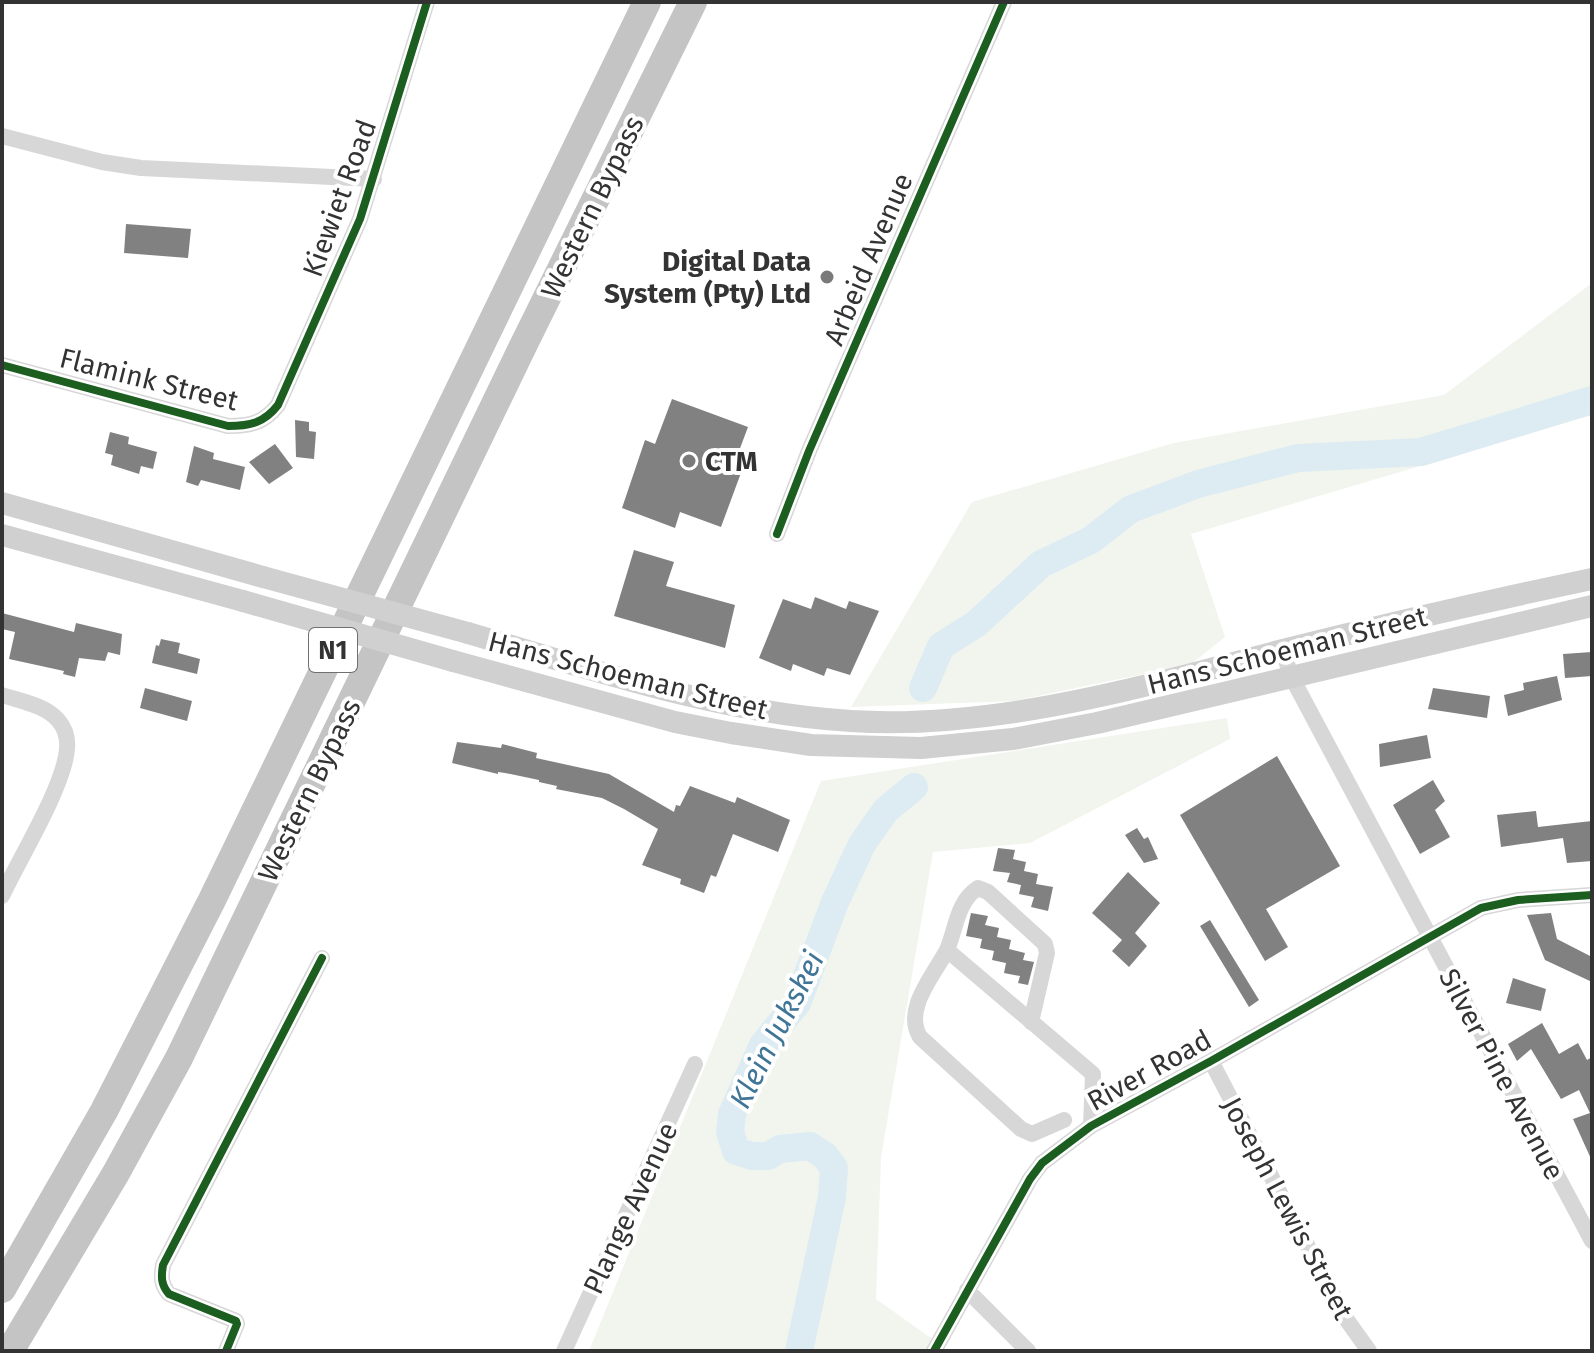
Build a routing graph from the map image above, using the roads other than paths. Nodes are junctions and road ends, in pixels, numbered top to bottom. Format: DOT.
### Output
graph roads {
  1 [pos="427,2"];
  2 [pos="647,2"];
  3 [pos="693,2"];
  4 [pos="1004,2"];
  5 [pos="2,136"];
  6 [pos="374,179"];
  7 [pos="2,365"];
  8 [pos="278,405"];
  9 [pos="2,503"];
  10 [pos="777,534"];
  11 [pos="2,535"];
  12 [pos="1592,579"];
  13 [pos="1592,606"];
  14 [pos="1283,651"];
  15 [pos="1291,676"];
  16 [pos="2,695"];
  17 [pos="1592,895"];
  18 [pos="2,896"];
  19 [pos="1428,937"];
  20 [pos="947,950"];
  21 [pos="322,958"];
  22 [pos="1031,1022"];
  23 [pos="1211,1061"];
  24 [pos="695,1064"];
  25 [pos="1064,1120"];
  26 [pos="1091,1126"];
  27 [pos="1592,1241"];
  28 [pos="2,1289"];
  29 [pos="967,1290"];
  30 [pos="10,1351"];
  31 [pos="226,1351"];
  32 [pos="564,1351"];
  33 [pos="934,1351"];
  34 [pos="1028,1351"];
  35 [pos="1369,1351"];
  1 -- 6 [label="street, Kiewiet Road"];
  2 -- 28 [label="highway, Western Bypass / N1"];
  3 -- 30 [label="highway, Western Bypass / N1"];
  4 -- 10 [label="street, Arbeid Avenue"];
  5 -- 6 [label="street"];
  6 -- 8 [label="street, Kiewiet Road"];
  7 -- 8 [label="street, Flamink Street"];
  9 -- 14 [label="main road, Hans Schoeman Street, bridge"];
  11 -- 15 [label="main road, Hans Schoeman Street, bridge"];
  12 -- 14 [label="main road, Hans Schoeman Street"];
  13 -- 15 [label="main road, Hans Schoeman Street"];
  14 -- 15 [label="street, Silver Pine Avenue"];
  15 -- 19 [label="street, Silver Pine Avenue"];
  16 -- 18 [label="street"];
  17 -- 19 [label="street, River Road"];
  19 -- 23 [label="street, River Road"];
  19 -- 27 [label="street, Silver Pine Avenue"];
  20 -- 22 [label="street"];
  20 -- 22 [label="street"];
  20 -- 25 [label="street"];
  21 -- 31 [label="street"];
  22 -- 26 [label="street"];
  23 -- 26 [label="street, River Road"];
  23 -- 35 [label="street, Joseph Lewis Street"];
  24 -- 32 [label="street, Plange Avenue"];
  26 -- 29 [label="street, River Road"];
  29 -- 33 [label="street, River Road"];
  29 -- 34 [label="street"];
}
